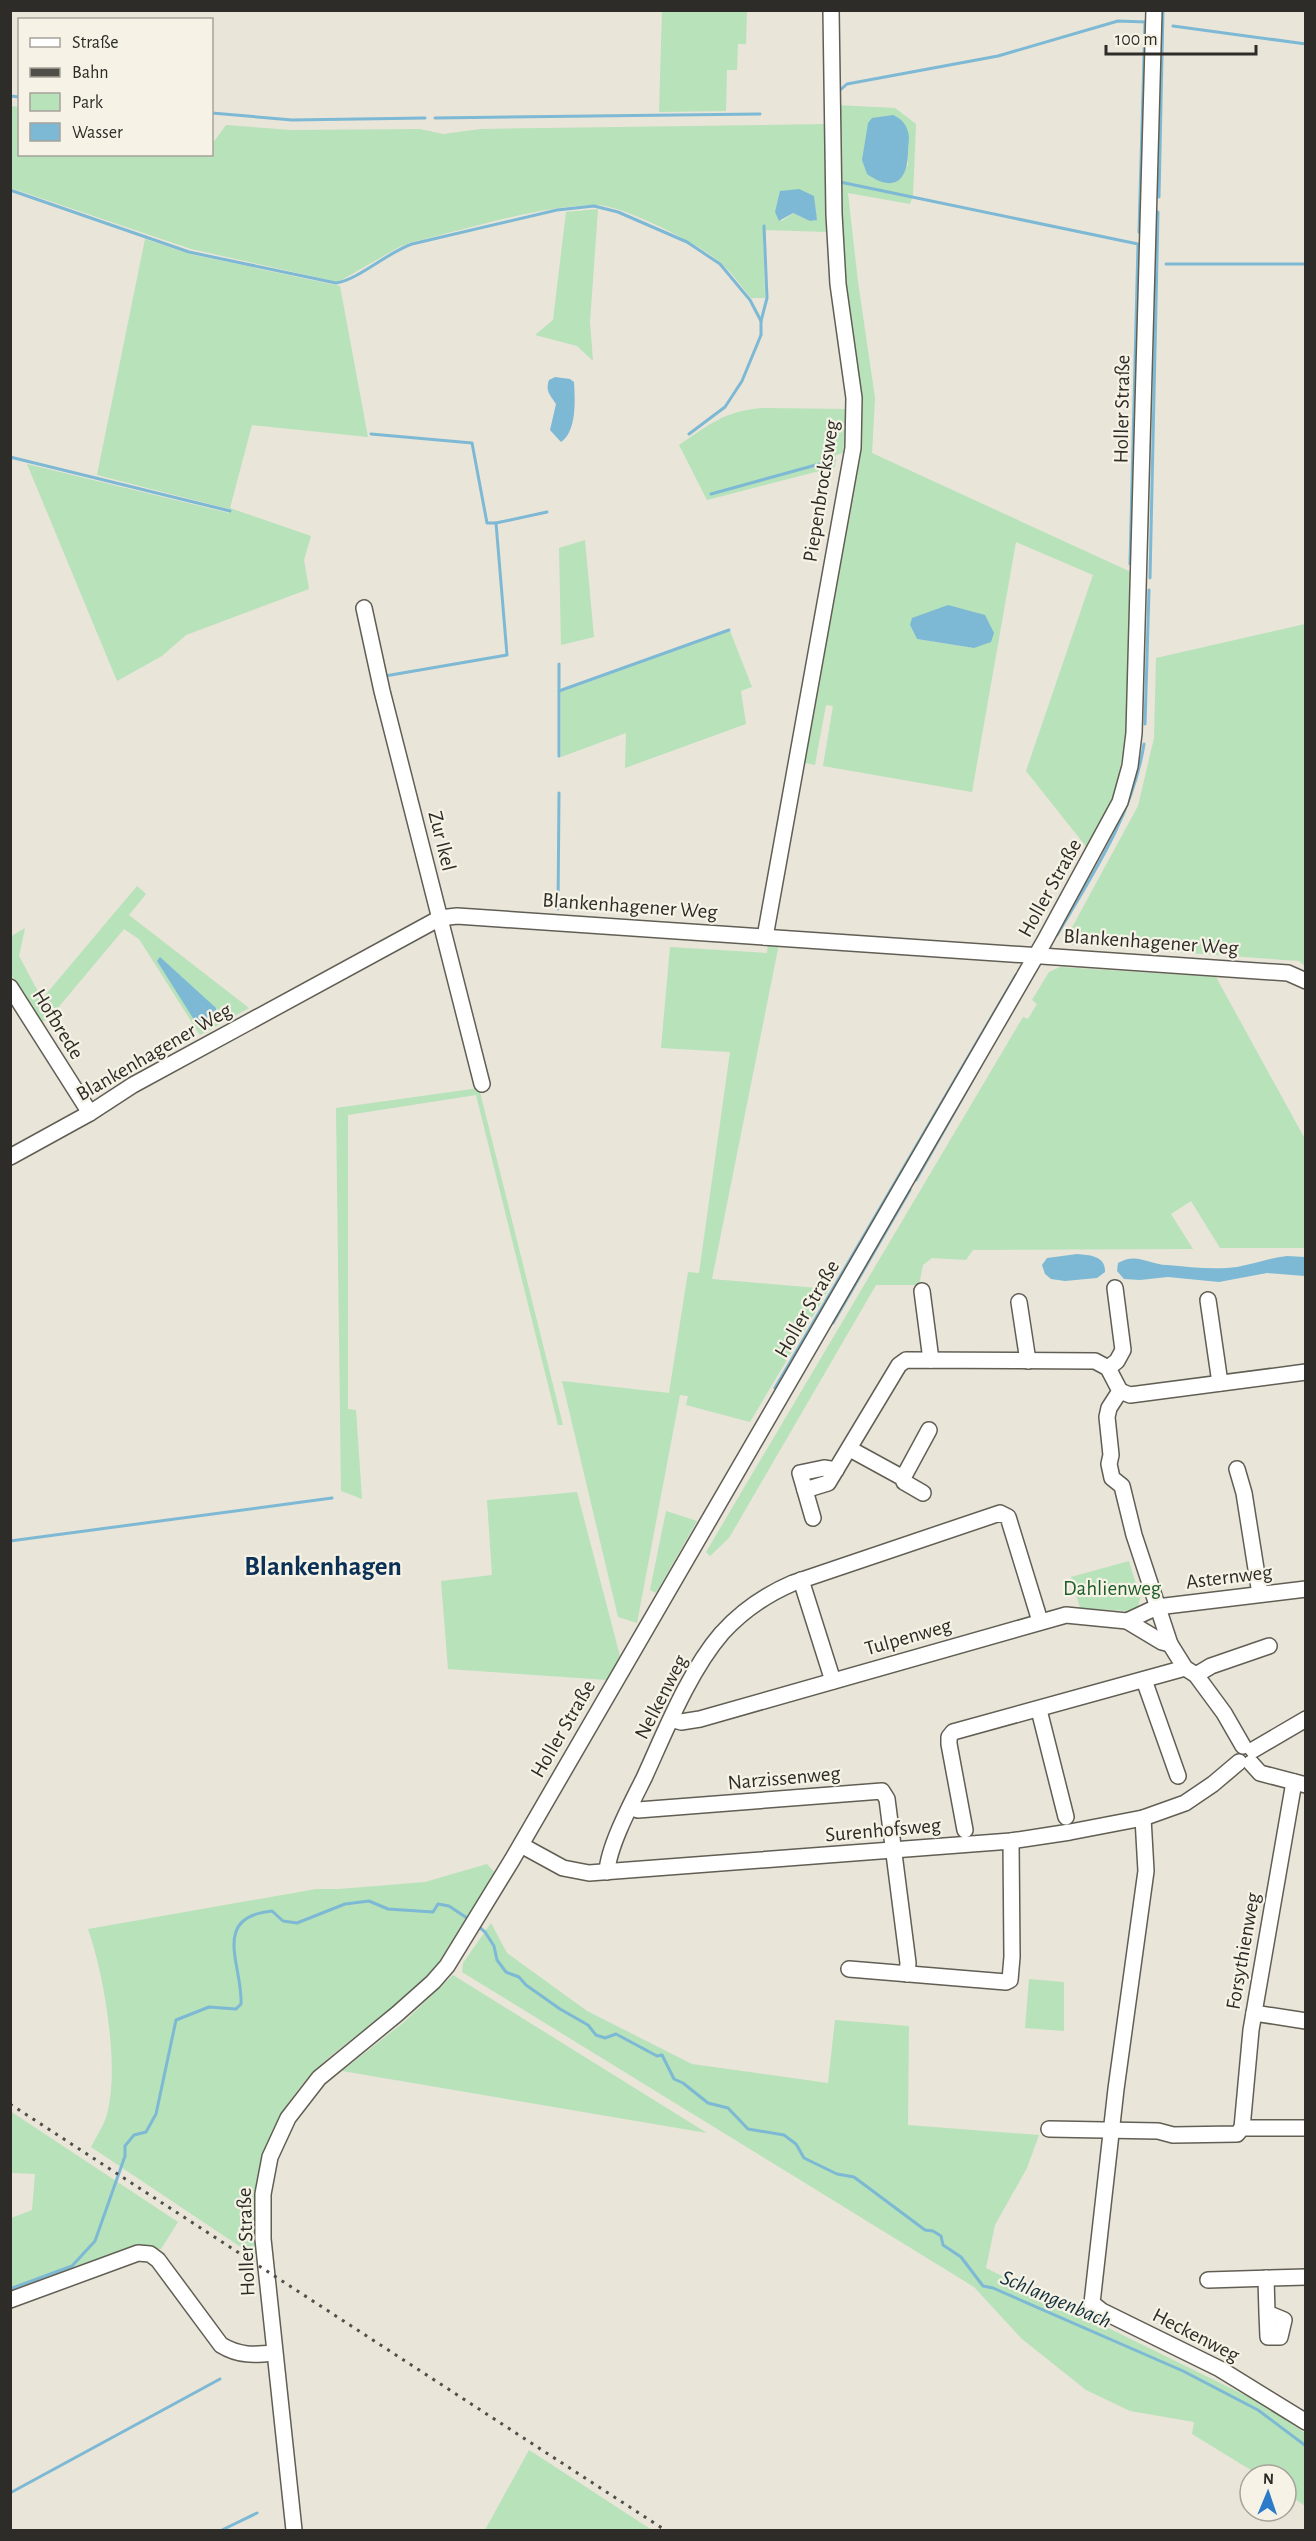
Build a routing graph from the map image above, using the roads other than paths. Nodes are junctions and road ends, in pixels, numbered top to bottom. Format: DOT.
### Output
graph roads {
  1 [pos="831,10"];
  2 [pos="1154,10"];
  3 [pos="364,608"];
  4 [pos="440,918"];
  5 [pos="765,937"];
  6 [pos="1037,954"];
  7 [pos="1305,981"];
  8 [pos="10,987"];
  9 [pos="482,1084"];
  10 [pos="90,1113"];
  11 [pos="10,1157"];
  12 [pos="1115,1288"];
  13 [pos="922,1291"];
  14 [pos="1208,1300"];
  15 [pos="1019,1302"];
  16 [pos="931,1360"];
  17 [pos="1028,1361"];
  18 [pos="1108,1368"];
  19 [pos="1305,1372"];
  20 [pos="1220,1383"];
  21 [pos="1120,1391"];
  22 [pos="929,1430"];
  23 [pos="850,1449"];
  24 [pos="1237,1469"];
  25 [pos="903,1478"];
  26 [pos="923,1493"];
  27 [pos="813,1518"];
  28 [pos="801,1580"];
  29 [pos="1305,1589"];
  30 [pos="1260,1594"];
  31 [pos="1157,1607"];
  32 [pos="1040,1621"];
  33 [pos="1127,1621"];
  34 [pos="1170,1644"];
  35 [pos="1269,1646"];
  36 [pos="1190,1671"];
  37 [pos="1144,1680"];
  38 [pos="833,1681"];
  39 [pos="1039,1710"];
  40 [pos="671,1719"];
  41 [pos="1305,1719"];
  42 [pos="1246,1755"];
  43 [pos="1178,1776"];
  44 [pos="1300,1784"];
  45 [pos="630,1807"];
  46 [pos="1066,1817"];
  47 [pos="1143,1818"];
  48 [pos="964,1830"];
  49 [pos="1011,1840"];
  50 [pos="521,1845"];
  51 [pos="893,1850"];
  52 [pos="607,1872"];
  53 [pos="849,1969"];
  54 [pos="907,1974"];
  55 [pos="1254,2013"];
  56 [pos="1305,2021"];
  57 [pos="1242,2128"];
  58 [pos="1305,2128"];
  59 [pos="1049,2129"];
  60 [pos="1111,2130"];
  61 [pos="1305,2277"];
  62 [pos="1266,2278"];
  63 [pos="1208,2280"];
  64 [pos="10,2300"];
  65 [pos="1267,2313"];
  66 [pos="274,2353"];
  67 [pos="1305,2422"];
  68 [pos="294,2530"];
  1 -- 5 [label="street, Piepenbrocksweg"];
  2 -- 6 [label="street, Holler Straße"];
  3 -- 4 [label="street, Zur Ikel"];
  4 -- 5 [label="street, Blankenhagener Weg"];
  4 -- 9 [label="street, Zur Ikel"];
  4 -- 10 [label="street, Blankenhagener Weg"];
  5 -- 6 [label="street, Blankenhagener Weg"];
  6 -- 7 [label="street, Blankenhagener Weg"];
  6 -- 50 [label="street, Holler Straße"];
  8 -- 10 [label="street, Hofbrede"];
  10 -- 11 [label="street, Blankenhagener Weg"];
  12 -- 18 [label="street"];
  13 -- 16 [label="street"];
  14 -- 20 [label="street"];
  15 -- 17 [label="street"];
  16 -- 17 [label="street"];
  16 -- 23 [label="street"];
  17 -- 18 [label="street"];
  18 -- 21 [label="street"];
  19 -- 20 [label="street"];
  20 -- 21 [label="street"];
  21 -- 31 [label="street"];
  22 -- 25 [label="street"];
  23 -- 25 [label="street"];
  23 -- 27 [label="street"];
  24 -- 30 [label="street"];
  25 -- 26 [label="street"];
  28 -- 32 [label="street, Nelkenweg"];
  28 -- 38 [label="street"];
  28 -- 40 [label="street, Nelkenweg"];
  29 -- 30 [label="street, Asternweg"];
  30 -- 31 [label="street, Asternweg"];
  31 -- 33 [label="street"];
  31 -- 34 [label="street"];
  32 -- 33 [label="street, Tulpenweg"];
  32 -- 38 [label="street, Tulpenweg"];
  33 -- 34 [label="street"];
  34 -- 36 [label="street"];
  35 -- 36 [label="street"];
  36 -- 37 [label="street"];
  36 -- 42 [label="street"];
  37 -- 39 [label="street"];
  37 -- 43 [label="street"];
  38 -- 40 [label="street, Tulpenweg"];
  39 -- 46 [label="street"];
  39 -- 48 [label="street"];
  40 -- 45 [label="street, Nelkenweg"];
  41 -- 42 [label="street, Surenhofsweg"];
  42 -- 44 [label="street"];
  42 -- 47 [label="street, Surenhofsweg"];
  44 -- 55 [label="street, Forsythienweg"];
  45 -- 51 [label="street, Narzissenweg"];
  45 -- 52 [label="street, Nelkenweg"];
  47 -- 49 [label="street, Surenhofsweg"];
  47 -- 60 [label="street, Heckenweg"];
  49 -- 51 [label="street, Surenhofsweg"];
  49 -- 54 [label="street"];
  50 -- 52 [label="street, Surenhofsweg"];
  50 -- 66 [label="street, Holler Straße"];
  51 -- 52 [label="street, Surenhofsweg"];
  51 -- 54 [label="street"];
  53 -- 54 [label="street"];
  55 -- 56 [label="street"];
  55 -- 57 [label="street, Forsythienweg"];
  57 -- 58 [label="street"];
  57 -- 60 [label="street"];
  59 -- 60 [label="street"];
  60 -- 67 [label="street, Heckenweg"];
  61 -- 62 [label="street"];
  62 -- 63 [label="street"];
  62 -- 65 [label="street"];
  64 -- 66 [label="street"];
  66 -- 68 [label="street, Holler Straße"];
}
